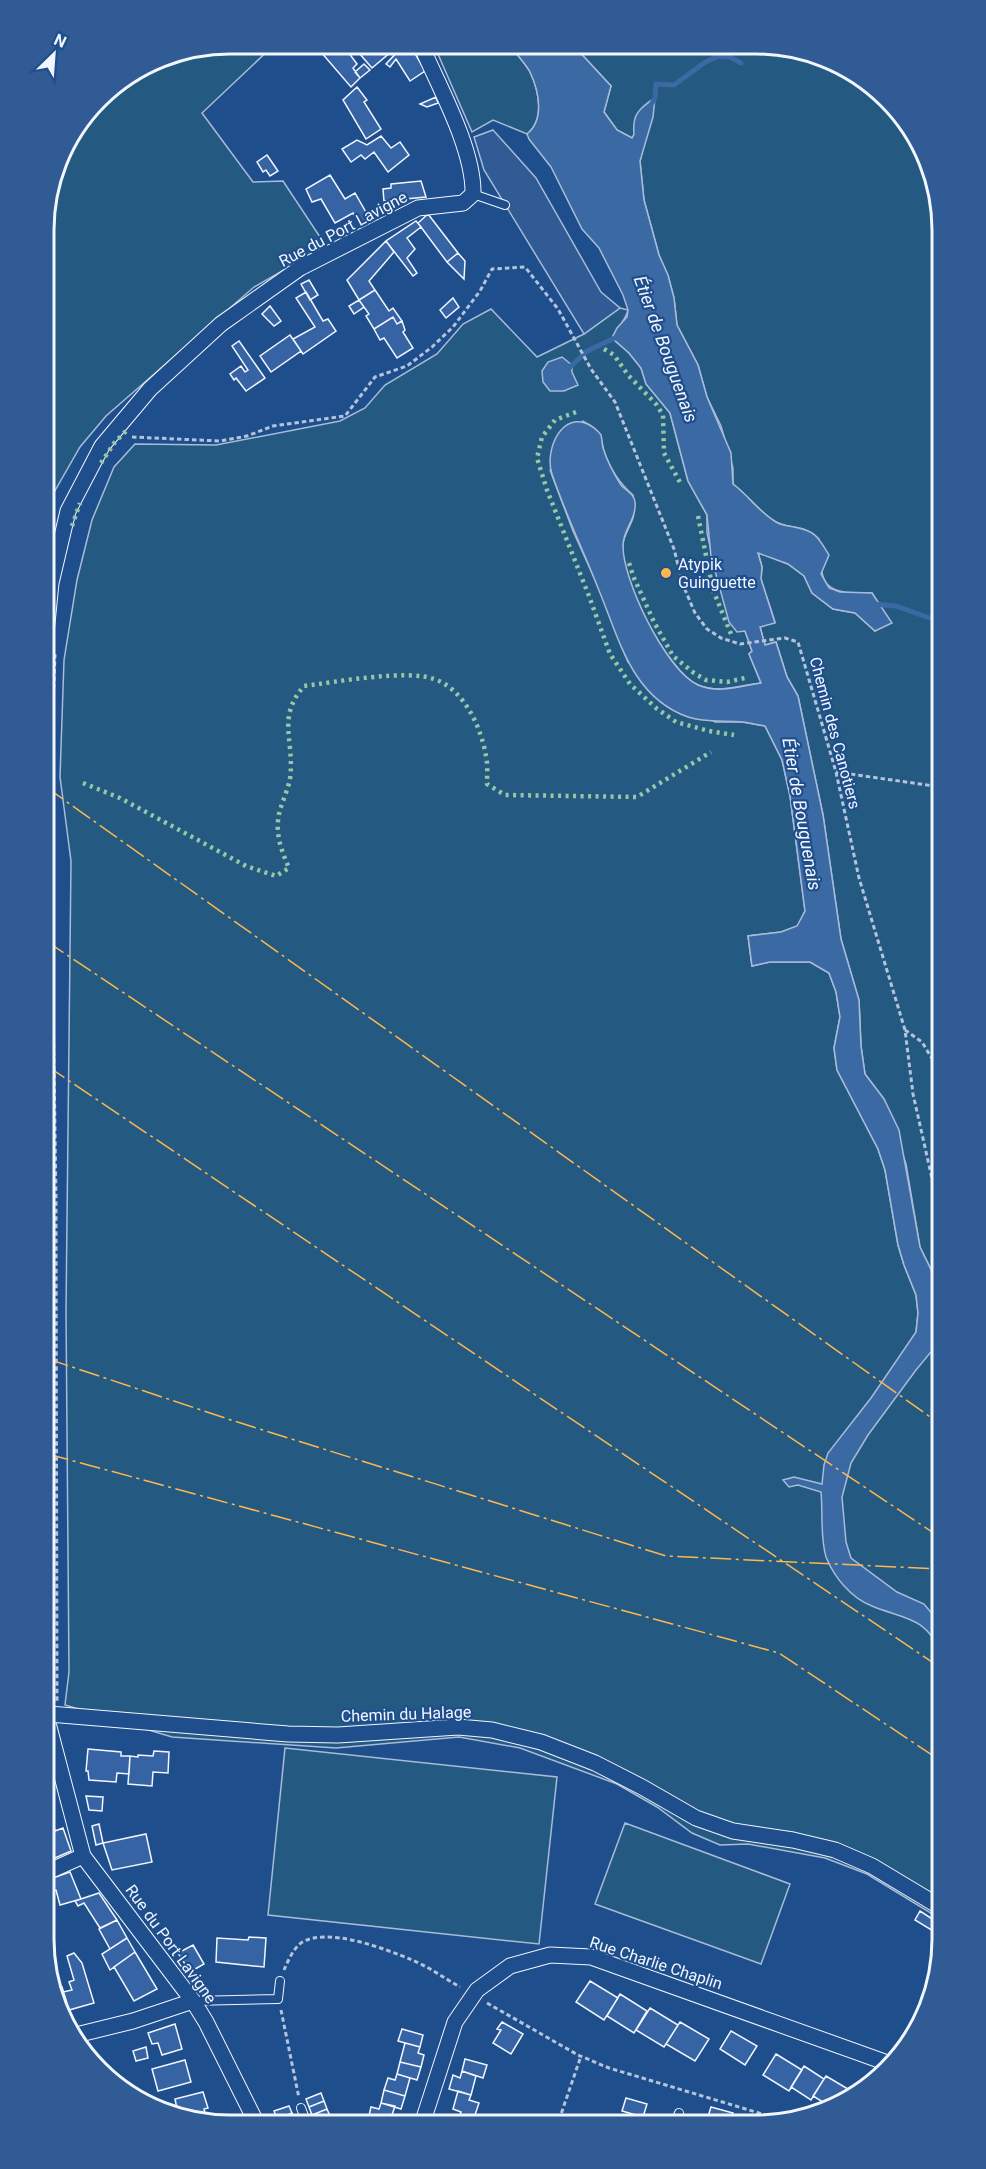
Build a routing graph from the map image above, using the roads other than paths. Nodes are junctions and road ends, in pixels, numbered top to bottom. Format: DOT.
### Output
graph roads {
  1 [pos="426,54"];
  2 [pos="473,194"];
  3 [pos="505,205"];
  4 [pos="54,570"];
  5 [pos="54,1719"];
  6 [pos="54,1728"];
  7 [pos="83,1856"];
  8 [pos="54,1869"];
  9 [pos="932,1902"];
  10 [pos="280,1981"];
  11 [pos="193,2001"];
  12 [pos="82,2033"];
  13 [pos="882,2061"];
  14 [pos="301,2108"];
  15 [pos="252,2115"];
  16 [pos="304,2115"];
  17 [pos="425,2115"];
  1 -- 2 [label="street"];
  2 -- 3 [label="lane"];
  2 -- 4 [label="street, Rue du Port Lavigne"];
  5 -- 9 [label="street, Chemin du Halage"];
  6 -- 7 [label="street, Rue du Port Lavigne"];
  7 -- 8 [label="street"];
  7 -- 11 [label="street, Rue du Port Lavigne"];
  10 -- 11 [label="lane"];
  11 -- 12 [label="street"];
  11 -- 15 [label="street, Rue du Port Lavigne"];
  13 -- 17 [label="street, Rue Charlie Chaplin"];
  14 -- 16 [label="lane"];
}
